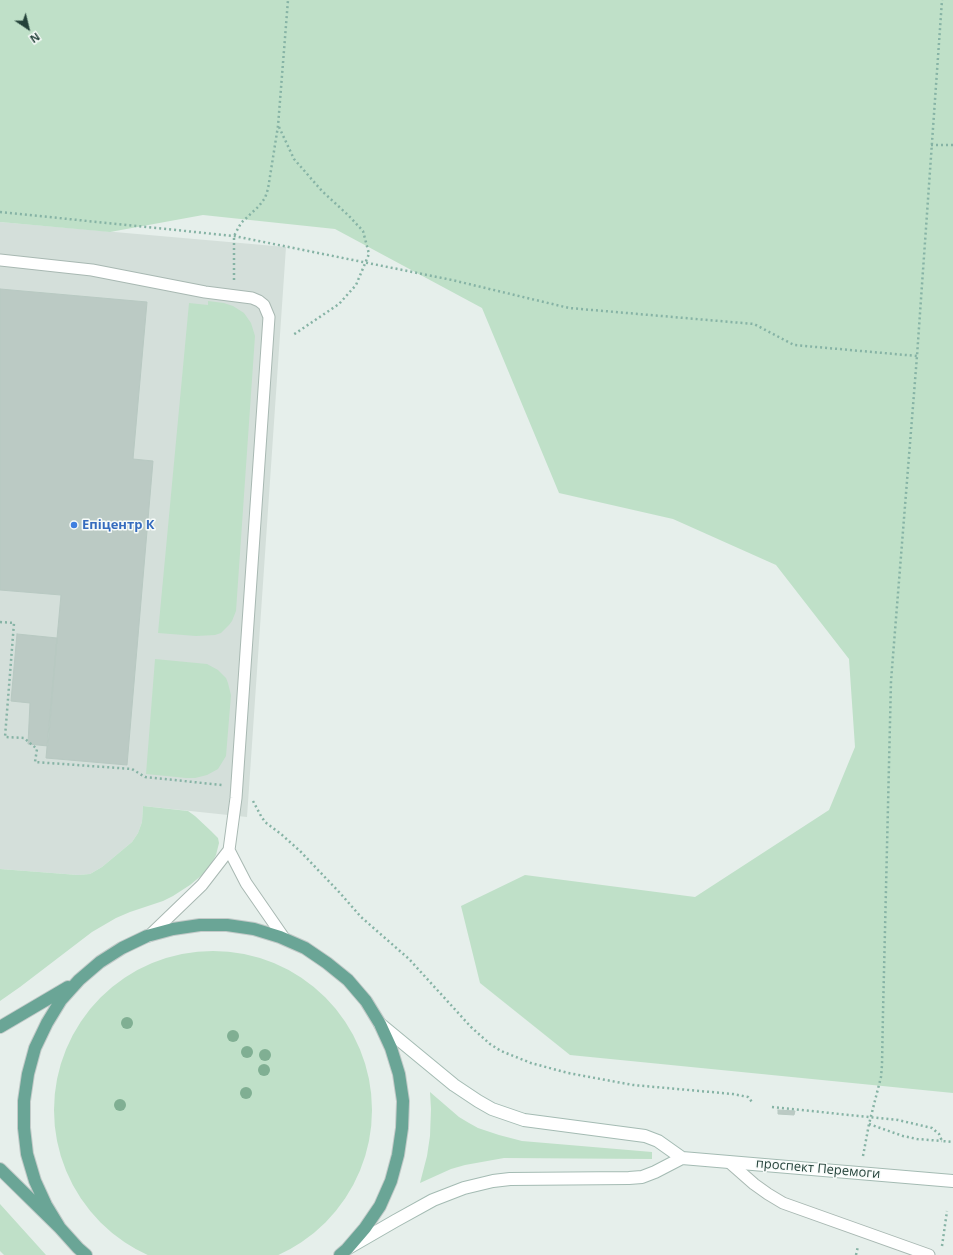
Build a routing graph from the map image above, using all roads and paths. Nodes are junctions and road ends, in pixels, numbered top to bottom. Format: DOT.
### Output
graph roads {
  1 [pos="288,0"];
  2 [pos="942,0"];
  3 [pos="278,126"];
  4 [pos="931,145"];
  5 [pos="953,145"];
  6 [pos="0,212"];
  7 [pos="234,236"];
  8 [pos="0,260"];
  9 [pos="366,263"];
  10 [pos="232,296"];
  11 [pos="293,335"];
  12 [pos="917,356"];
  13 [pos="0,622"];
  14 [pos="237,786"];
  15 [pos="230,850"];
  16 [pos="149,936"];
  17 [pos="284,938"];
  18 [pos="79,980"];
  19 [pos="380,1024"];
  20 [pos="0,1027"];
  21 [pos="752,1102"];
  22 [pos="772,1107"];
  23 [pos="871,1117"];
  24 [pos="869,1124"];
  25 [pos="942,1141"];
  26 [pos="953,1142"];
  27 [pos="682,1158"];
  28 [pos="729,1162"];
  29 [pos="0,1169"];
  30 [pos="860,1173"];
  31 [pos="953,1181"];
  32 [pos="947,1211"];
  33 [pos="60,1228"];
  34 [pos="942,1248"];
  35 [pos="343,1252"];
  36 [pos="86,1255"];
  37 [pos="928,1255"];
  1 -- 3 [label="path"];
  2 -- 4 [label="path"];
  3 -- 7 [label="path"];
  3 -- 9 [label="path"];
  4 -- 5 [label="path"];
  4 -- 12 [label="path"];
  6 -- 7 [label="path"];
  7 -- 9 [label="path"];
  7 -- 10 [label="path"];
  8 -- 10 [label="lane"];
  9 -- 11 [label="path"];
  9 -- 12 [label="path"];
  10 -- 14 [label="lane"];
  12 -- 23 [label="path"];
  13 -- 14 [label="path"];
  14 -- 15 [label="lane"];
  14 -- 21 [label="path"];
  15 -- 16 [label="lane"];
  15 -- 17 [label="lane"];
  16 -- 17 [label="main road"];
  16 -- 18 [label="main road"];
  17 -- 19 [label="main road"];
  18 -- 20 [label="main road"];
  18 -- 33 [label="main road"];
  19 -- 27 [label="main road"];
  19 -- 35 [label="main road"];
  22 -- 23 [label="path"];
  23 -- 24 [label="path"];
  23 -- 25 [label="path"];
  24 -- 25 [label="path"];
  24 -- 30 [label="path"];
  25 -- 26 [label="path"];
  27 -- 28 [label="main road, проспект Перемоги"];
  27 -- 35 [label="main road"];
  28 -- 30 [label="main road, проспект Перемоги"];
  28 -- 37 [label="lane"];
  29 -- 33 [label="main road"];
  30 -- 31 [label="main road, проспект Перемоги"];
  32 -- 34 [label="path"];
  33 -- 36 [label="main road"];
}
